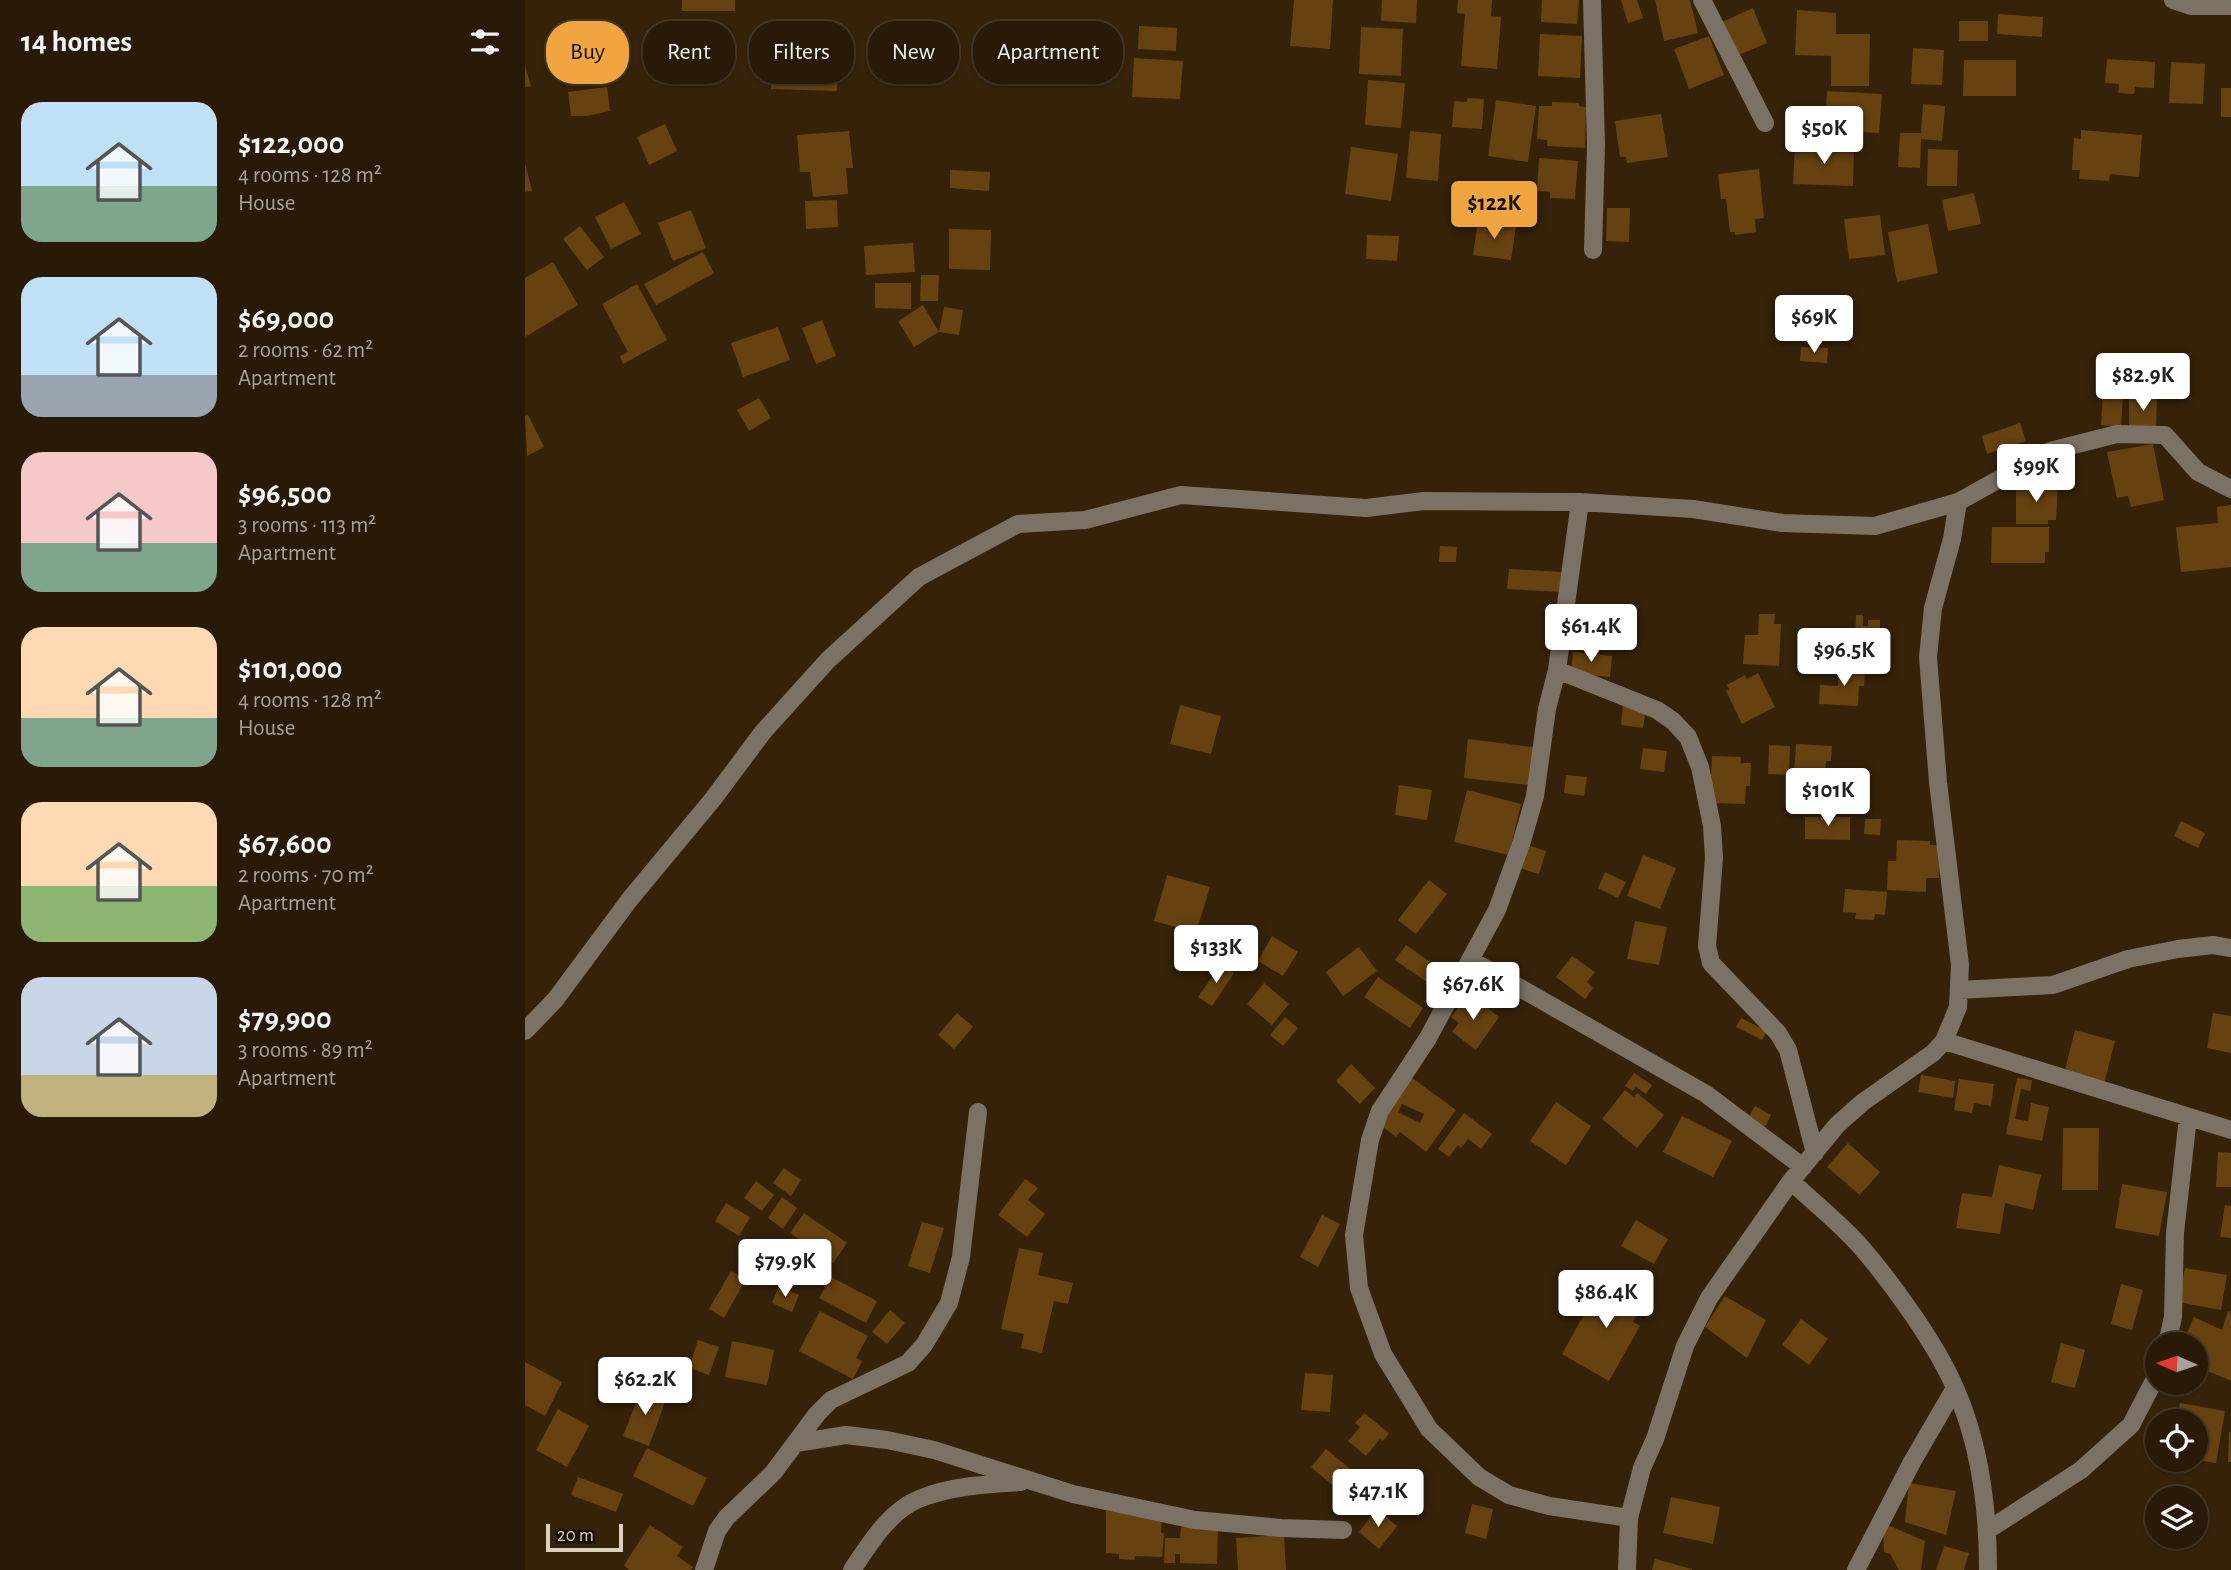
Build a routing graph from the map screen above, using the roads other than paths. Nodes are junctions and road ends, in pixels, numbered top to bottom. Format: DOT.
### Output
graph roads {
  1 [pos="1592,0"];
  2 [pos="1703,0"];
  3 [pos="2173,0"];
  4 [pos="2231,6"];
  5 [pos="1765,123"];
  6 [pos="1593,250"];
  7 [pos="2231,489"];
  8 [pos="1580,502"];
  9 [pos="1958,502"];
  10 [pos="1557,670"];
  11 [pos="2231,948"];
  12 [pos="1471,960"];
  13 [pos="1959,990"];
  14 [pos="525,1031"];
  15 [pos="1944,1041"];
  16 [pos="978,1112"];
  17 [pos="2188,1117"];
  18 [pos="2231,1130"];
  19 [pos="1815,1153"];
  20 [pos="1797,1174"];
  21 [pos="2169,1332"];
  22 [pos="1955,1388"];
  23 [pos="2146,1395"];
  24 [pos="796,1443"];
  25 [pos="1031,1481"];
  26 [pos="1629,1518"];
  27 [pos="1343,1530"];
  28 [pos="1988,1530"];
  29 [pos="704,1570"];
  30 [pos="852,1570"];
  31 [pos="1627,1570"];
  32 [pos="1856,1570"];
  33 [pos="1988,1570"];
  1 -- 6 [label="street"];
  2 -- 5 [label="street"];
  3 -- 4 [label="street"];
  7 -- 9 [label="street"];
  8 -- 9 [label="street"];
  8 -- 10 [label="street"];
  8 -- 14 [label="street"];
  9 -- 13 [label="street"];
  10 -- 12 [label="street"];
  10 -- 19 [label="street"];
  11 -- 13 [label="street"];
  12 -- 20 [label="street"];
  12 -- 26 [label="street"];
  13 -- 15 [label="street"];
  15 -- 17 [label="street"];
  15 -- 19 [label="street"];
  16 -- 24 [label="street"];
  17 -- 18 [label="street"];
  17 -- 21 [label="street"];
  19 -- 20 [label="street"];
  20 -- 22 [label="street"];
  20 -- 26 [label="street"];
  22 -- 28 [label="street"];
  22 -- 32 [label="street"];
  23 -- 28 [label="street"];
  24 -- 25 [label="street"];
  24 -- 29 [label="street"];
  25 -- 27 [label="street"];
  25 -- 30 [label="street"];
  26 -- 31 [label="street"];
  28 -- 33 [label="street"];
}
